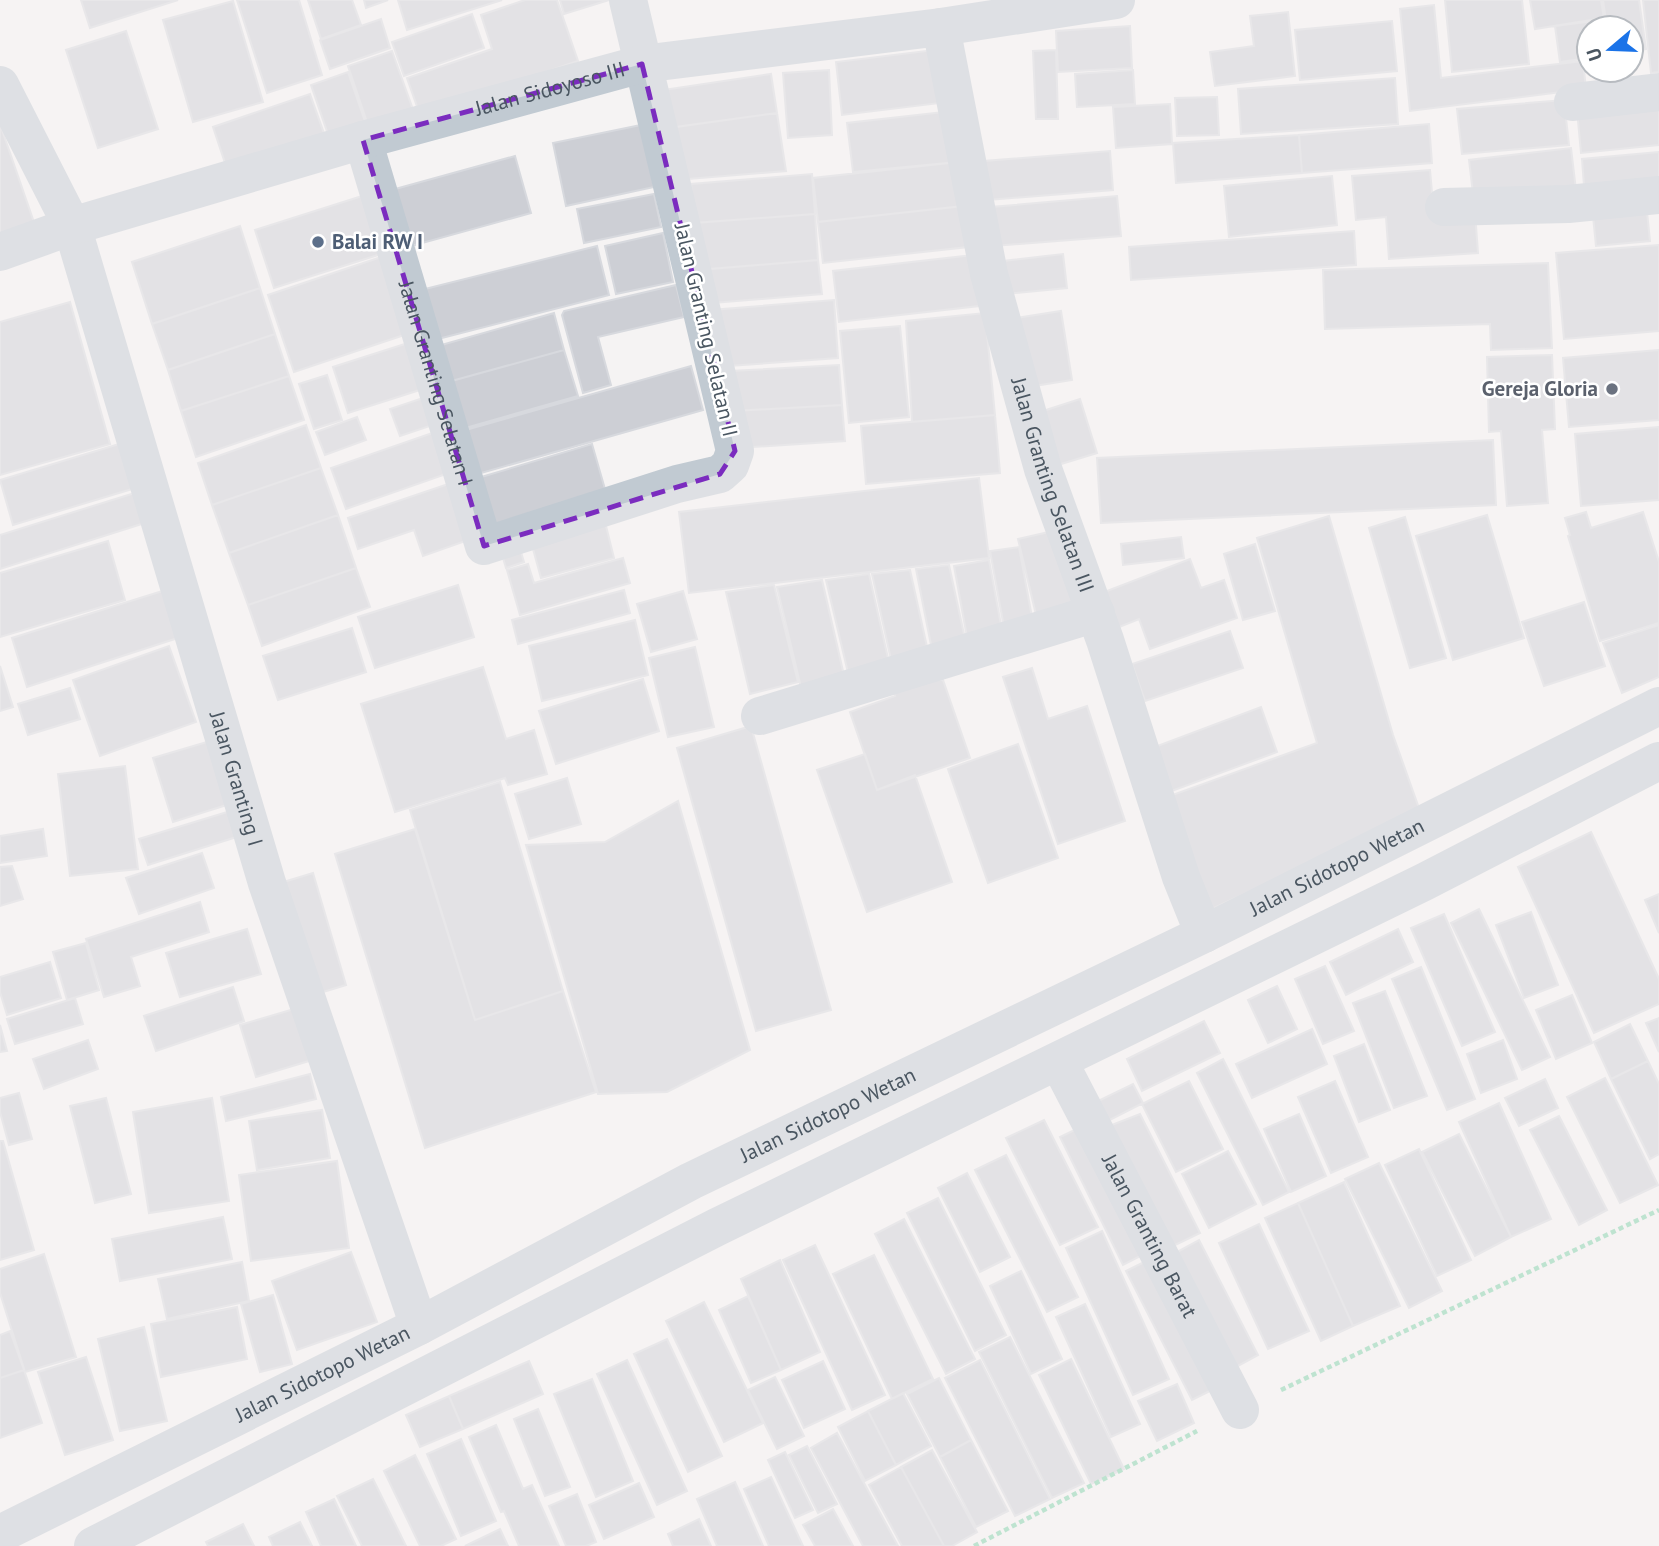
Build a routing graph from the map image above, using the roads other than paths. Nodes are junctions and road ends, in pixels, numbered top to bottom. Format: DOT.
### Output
graph roads {
  1 [pos="628,0"];
  2 [pos="1116,0"];
  3 [pos="941,27"];
  4 [pos="642,64"];
  5 [pos="0,85"];
  6 [pos="1659,92"];
  7 [pos="1573,102"];
  8 [pos="363,140"];
  9 [pos="1659,195"];
  10 [pos="1444,207"];
  11 [pos="72,226"];
  12 [pos="0,252"];
  13 [pos="484,546"];
  14 [pos="1096,613"];
  15 [pos="1659,706"];
  16 [pos="760,716"];
  17 [pos="1659,761"];
  18 [pos="1203,934"];
  19 [pos="1059,1062"];
  20 [pos="691,1181"];
  21 [pos="717,1227"];
  22 [pos="419,1326"];
  23 [pos="1240,1409"];
  24 [pos="0,1534"];
  25 [pos="93,1546"];
  1 -- 4 [label="street, Jalan Granting Selatan II"];
  2 -- 3 [label="street, Jalan Sidoyoso III"];
  3 -- 4 [label="street, Jalan Sidoyoso III"];
  3 -- 14 [label="street, Jalan Granting Selatan III"];
  4 -- 8 [label="street, Jalan Sidoyoso III"];
  4 -- 13 [label="street, Jalan Granting Selatan II"];
  5 -- 11 [label="street, Jalan Granting I"];
  6 -- 7 [label="street"];
  8 -- 11 [label="street, Jalan Sidoyoso III"];
  8 -- 13 [label="street, Jalan Granting Selatan I"];
  9 -- 10 [label="street"];
  11 -- 12 [label="street, Jalan Sidoyoso III"];
  11 -- 22 [label="street, Jalan Granting I"];
  14 -- 16 [label="street"];
  14 -- 18 [label="street, Jalan Granting Selatan III"];
  15 -- 18 [label="street, Jalan Sidotopo Wetan"];
  17 -- 19 [label="street"];
  18 -- 20 [label="street, Jalan Sidotopo Wetan"];
  19 -- 21 [label="street"];
  19 -- 23 [label="street, Jalan Granting Barat"];
  20 -- 21 [label="street"];
  20 -- 22 [label="street, Jalan Sidotopo Wetan"];
  21 -- 25 [label="street"];
  22 -- 24 [label="street, Jalan Sidotopo Wetan"];
}
